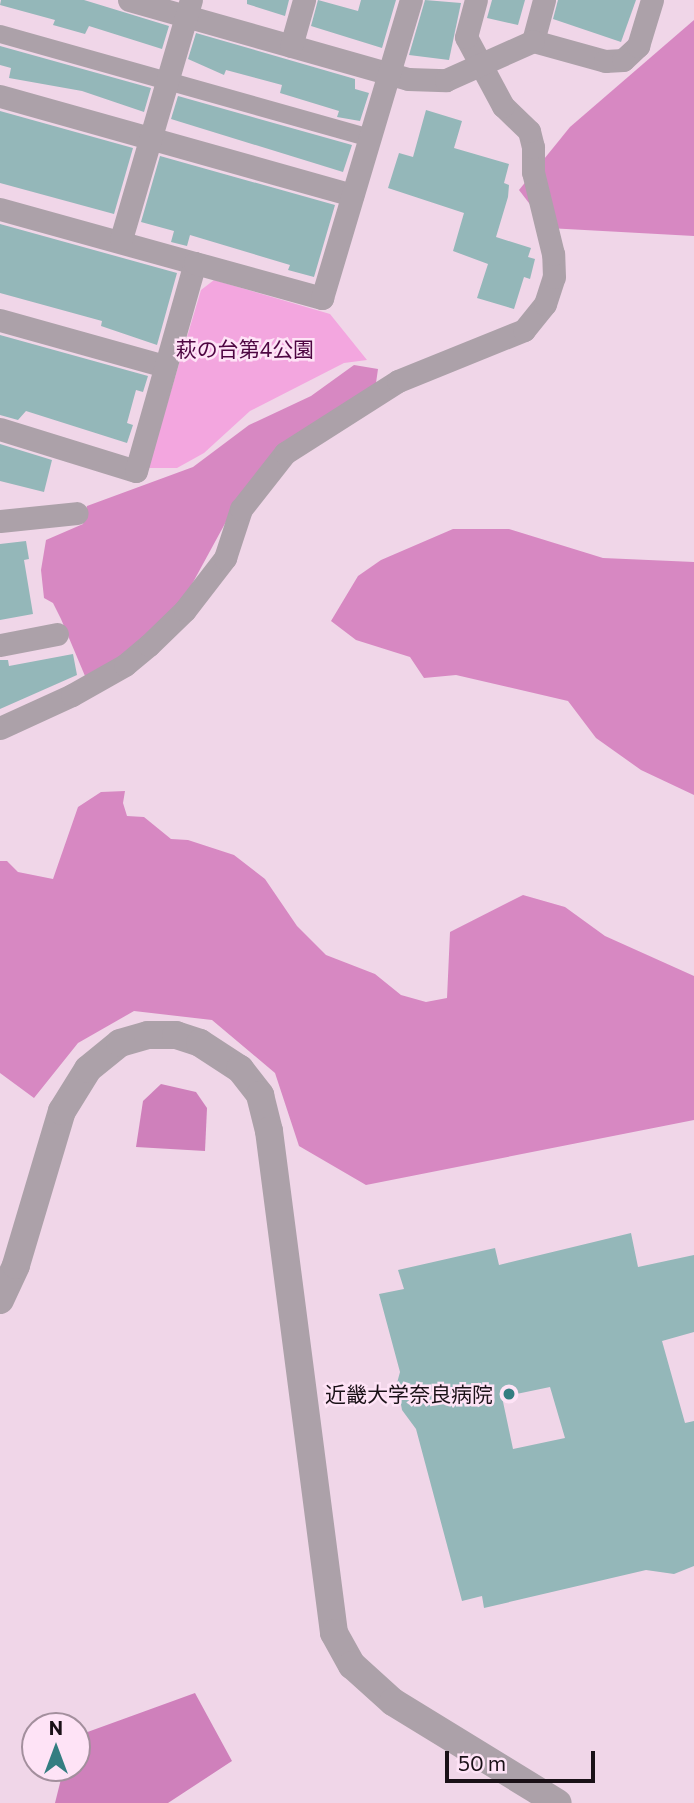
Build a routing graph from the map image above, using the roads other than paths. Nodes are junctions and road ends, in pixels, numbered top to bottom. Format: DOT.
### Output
graph roads {
  1 [pos="129,0"];
  2 [pos="304,0"];
  3 [pos="411,0"];
  4 [pos="476,0"];
  5 [pos="544,0"];
  6 [pos="652,0"];
  7 [pos="189,8"];
  8 [pos="0,34"];
  9 [pos="533,41"];
  10 [pos="291,46"];
  11 [pos="390,74"];
  12 [pos="167,82"];
  13 [pos="0,96"];
  14 [pos="369,138"];
  15 [pos="151,141"];
  16 [pos="352,195"];
  17 [pos="0,209"];
  18 [pos="121,239"];
  19 [pos="195,263"];
  20 [pos="0,320"];
  21 [pos="165,366"];
  22 [pos="0,429"];
  23 [pos="77,513"];
  24 [pos="0,521"];
  25 [pos="57,634"];
  26 [pos="0,645"];
  27 [pos="0,728"];
  28 [pos="0,1300"];
  29 [pos="558,1803"];
  1 -- 7 [label="street"];
  2 -- 10 [label="street"];
  3 -- 11 [label="street"];
  4 -- 27 [label="street"];
  5 -- 9 [label="street"];
  6 -- 9 [label="street"];
  7 -- 10 [label="street"];
  7 -- 12 [label="street"];
  8 -- 12 [label="street"];
  9 -- 11 [label="street, bridge"];
  10 -- 11 [label="street"];
  11 -- 14 [label="street"];
  12 -- 14 [label="street"];
  12 -- 15 [label="street"];
  13 -- 15 [label="street"];
  14 -- 16 [label="street"];
  15 -- 16 [label="street"];
  15 -- 18 [label="street"];
  16 -- 19 [label="street"];
  17 -- 18 [label="street"];
  18 -- 19 [label="street"];
  19 -- 21 [label="street"];
  20 -- 21 [label="street"];
  21 -- 22 [label="street"];
  23 -- 24 [label="street"];
  25 -- 26 [label="street"];
  28 -- 29 [label="street"];
}
